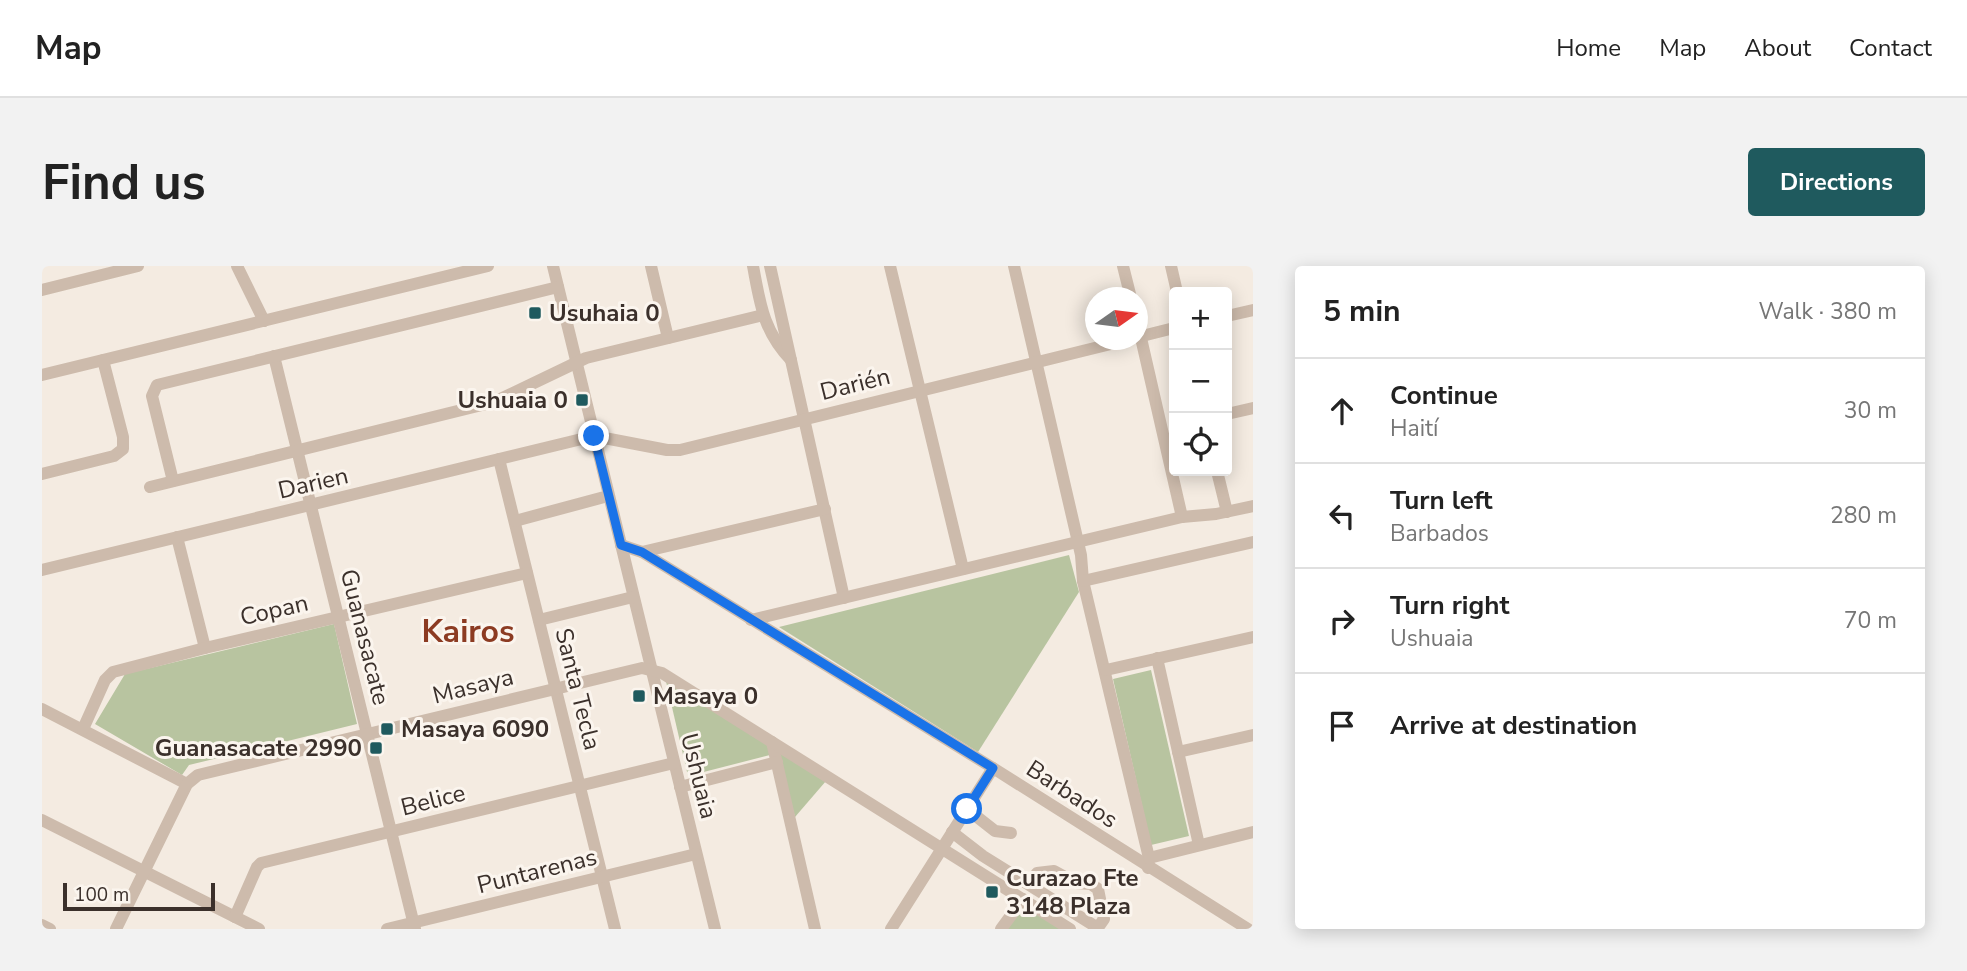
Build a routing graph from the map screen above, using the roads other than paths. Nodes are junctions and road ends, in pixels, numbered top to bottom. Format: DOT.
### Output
graph roads {
  1 [pos="138,266"];
  2 [pos="237,266"];
  3 [pos="488,266"];
  4 [pos="553,266"];
  5 [pos="651,266"];
  6 [pos="753,266"];
  7 [pos="770,266"];
  8 [pos="890,266"];
  9 [pos="1014,266"];
  10 [pos="1123,266"];
  11 [pos="1171,266"];
  12 [pos="463,269"];
  13 [pos="558,287"];
  14 [pos="1128,287"];
  15 [pos="1176,287"];
  16 [pos="42,290"];
  17 [pos="1253,310"];
  18 [pos="763,315"];
  19 [pos="1232,315"];
  20 [pos="264,321"];
  21 [pos="1169,329"];
  22 [pos="1148,332"];
  23 [pos="668,338"];
  24 [pos="1085,349"];
  25 [pos="1142,350"];
  26 [pos="274,356"];
  27 [pos="103,360"];
  28 [pos="791,360"];
  29 [pos="576,362"];
  30 [pos="1036,363"];
  31 [pos="42,375"];
  32 [pos="919,390"];
  33 [pos="1253,408"];
  34 [pos="1231,413"];
  35 [pos="804,419"];
  36 [pos="1168,427"];
  37 [pos="594,436"];
  38 [pos="299,451"];
  39 [pos="499,459"];
  40 [pos="42,474"];
  41 [pos="1218,476"];
  42 [pos="173,481"];
  43 [pos="150,487"];
  44 [pos="608,496"];
  45 [pos="312,505"];
  46 [pos="1253,506"];
  47 [pos="825,509"];
  48 [pos="1227,512"];
  49 [pos="1182,517"];
  50 [pos="515,521"];
  51 [pos="177,537"];
  52 [pos="1077,542"];
  53 [pos="1253,542"];
  54 [pos="621,545"];
  55 [pos="642,552"];
  56 [pos="963,569"];
  57 [pos="42,570"];
  58 [pos="527,573"];
  59 [pos="1083,581"];
  60 [pos="633,597"];
  61 [pos="844,598"];
  62 [pos="338,617"];
  63 [pos="539,620"];
  64 [pos="751,620"];
  65 [pos="1253,637"];
  66 [pos="205,648"];
  67 [pos="1157,658"];
  68 [pos="650,669"];
  69 [pos="1106,670"];
  70 [pos="556,687"];
  71 [pos="42,709"];
  72 [pos="83,729"];
  73 [pos="368,734"];
  74 [pos="1253,735"];
  75 [pos="772,742"];
  76 [pos="1178,752"];
  77 [pos="777,762"];
  78 [pos="674,763"];
  79 [pos="993,768"];
  80 [pos="187,784"];
  81 [pos="580,785"];
  82 [pos="680,787"];
  83 [pos="967,809"];
  84 [pos="42,820"];
  85 [pos="392,832"];
  86 [pos="952,832"];
  87 [pos="1253,832"];
  88 [pos="1011,833"];
  89 [pos="1199,845"];
  90 [pos="943,848"];
  91 [pos="696,854"];
  92 [pos="1148,863"];
  93 [pos="145,872"];
  94 [pos="602,877"];
  95 [pos="1029,884"];
  96 [pos="1023,899"];
  97 [pos="235,917"];
  98 [pos="42,925"];
  99 [pos="414,926"];
  100 [pos="50,929"];
  101 [pos="116,929"];
  102 [pos="259,929"];
  103 [pos="387,929"];
  104 [pos="615,929"];
  105 [pos="715,929"];
  106 [pos="815,929"];
  107 [pos="891,929"];
  108 [pos="1001,929"];
  109 [pos="1070,929"];
  110 [pos="1098,929"];
  111 [pos="1248,929"];
  1 -- 16 [label="street"];
  2 -- 20 [label="street"];
  3 -- 12 [label="street"];
  4 -- 13 [label="street, Ushuaia"];
  5 -- 23 [label="street"];
  6 -- 18 [label="street"];
  7 -- 28 [label="street"];
  8 -- 32 [label="street"];
  9 -- 30 [label="street"];
  10 -- 14 [label="street"];
  11 -- 15 [label="street"];
  12 -- 20 [label="street"];
  13 -- 26 [label="street"];
  13 -- 29 [label="street, Ushuaia"];
  17 -- 19 [label="street"];
  18 -- 23 [label="street"];
  18 -- 28 [label="street"];
  20 -- 27 [label="street"];
  21 -- 22 [label="street, Darién"];
  23 -- 29 [label="street"];
  24 -- 30 [label="street, Darién"];
  25 -- 36 [label="street"];
  26 -- 38 [label="street, Guanasacate"];
  26 -- 42 [label="street"];
  27 -- 31 [label="street"];
  27 -- 40 [label="street"];
  28 -- 35 [label="street"];
  29 -- 37 [label="street, Ushuaia"];
  29 -- 38 [label="street"];
  30 -- 32 [label="street, Darién"];
  30 -- 52 [label="street"];
  32 -- 35 [label="street, Darién"];
  32 -- 56 [label="street"];
  33 -- 34 [label="street"];
  35 -- 37 [label="street, Darién"];
  35 -- 47 [label="street"];
  36 -- 49 [label="street"];
  37 -- 39 [label="street, Darien"];
  37 -- 44 [label="street, Ushuaia"];
  38 -- 42 [label="street"];
  38 -- 45 [label="street, Guanasacate"];
  39 -- 45 [label="street, Darien"];
  39 -- 50 [label="street, Santa Tecla"];
  41 -- 48 [label="street"];
  42 -- 43 [label="street"];
  44 -- 50 [label="street"];
  44 -- 54 [label="street, Ushuaia"];
  45 -- 51 [label="street, Darien"];
  45 -- 62 [label="street, Guanasacate"];
  46 -- 48 [label="street"];
  47 -- 55 [label="street"];
  47 -- 61 [label="street"];
  48 -- 49 [label="street"];
  49 -- 52 [label="street"];
  50 -- 58 [label="street, Santa Tecla"];
  51 -- 57 [label="street, Darien"];
  51 -- 66 [label="street"];
  52 -- 56 [label="street"];
  52 -- 59 [label="street"];
  53 -- 59 [label="street"];
  54 -- 55 [label="street, Barbados"];
  54 -- 60 [label="street, Ushuaia"];
  55 -- 64 [label="street, Barbados"];
  56 -- 61 [label="street"];
  58 -- 62 [label="street, Copan"];
  58 -- 63 [label="street, Santa Tecla"];
  59 -- 69 [label="street"];
  60 -- 63 [label="street"];
  60 -- 68 [label="street, Ushuaia"];
  61 -- 64 [label="street"];
  62 -- 66 [label="street, Copan"];
  62 -- 73 [label="street, Guanasacate"];
  63 -- 70 [label="street, Santa Tecla"];
  64 -- 79 [label="street, Barbados"];
  65 -- 67 [label="street"];
  66 -- 72 [label="street, Copan"];
  67 -- 69 [label="street"];
  67 -- 76 [label="street"];
  68 -- 70 [label="street, Masaya"];
  68 -- 75 [label="street"];
  68 -- 78 [label="street, Ushuaia"];
  69 -- 92 [label="street"];
  70 -- 73 [label="street, Masaya"];
  70 -- 81 [label="street, Santa Tecla"];
  71 -- 72 [label="street"];
  72 -- 80 [label="street"];
  73 -- 80 [label="street, Masaya"];
  73 -- 85 [label="street, Guanasacate"];
  74 -- 76 [label="street"];
  75 -- 77 [label="street"];
  75 -- 90 [label="street"];
  76 -- 89 [label="street"];
  77 -- 82 [label="street"];
  77 -- 106 [label="street"];
  78 -- 81 [label="street, Belice"];
  78 -- 82 [label="street, Ushuaia"];
  79 -- 83 [label="street"];
  79 -- 92 [label="street, Barbados"];
  80 -- 93 [label="street"];
  81 -- 85 [label="street, Belice"];
  81 -- 94 [label="street, Santa Tecla"];
  82 -- 91 [label="street, Ushuaia"];
  83 -- 86 [label="street"];
  83 -- 88 [label="street"];
  84 -- 93 [label="street"];
  85 -- 97 [label="street, Belice"];
  85 -- 99 [label="street, Guanasacate"];
  86 -- 90 [label="street"];
  86 -- 95 [label="street"];
  87 -- 89 [label="street"];
  89 -- 92 [label="street"];
  90 -- 96 [label="street"];
  90 -- 107 [label="street"];
  91 -- 94 [label="street, Puntarenas"];
  91 -- 105 [label="street, Ushuaia"];
  92 -- 111 [label="street, Barbados"];
  93 -- 97 [label="street"];
  93 -- 101 [label="street"];
  94 -- 99 [label="street, Puntarenas"];
  94 -- 104 [label="street, Santa Tecla"];
  95 -- 110 [label="street"];
  95 -- 110 [label="street"];
  96 -- 108 [label="street"];
  96 -- 109 [label="street"];
  97 -- 102 [label="street"];
  98 -- 100 [label="street"];
  99 -- 103 [label="street, Puntarenas"];
}
